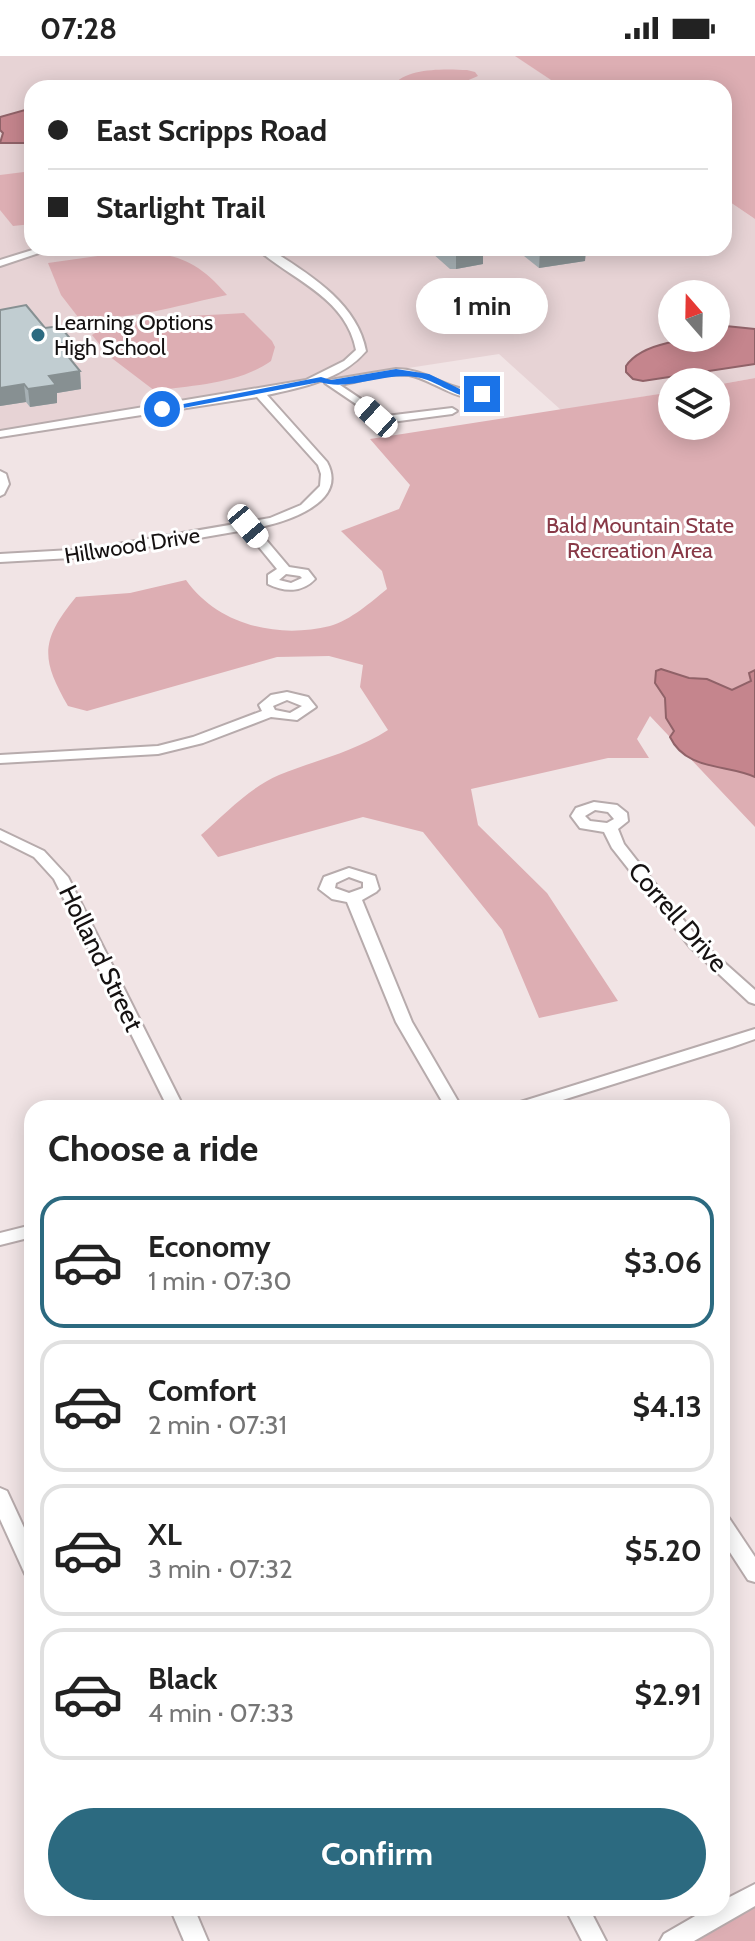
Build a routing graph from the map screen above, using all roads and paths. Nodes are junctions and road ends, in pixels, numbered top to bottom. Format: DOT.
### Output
graph roads {
  1 [pos="24,256"];
  2 [pos="274,256"];
  3 [pos="0,263"];
  4 [pos="326,381"];
  5 [pos="260,393"];
  6 [pos="482,394"];
  7 [pos="452,411"];
  8 [pos="0,434"];
  9 [pos="0,474"];
  10 [pos="0,492"];
  11 [pos="248,526"];
  12 [pos="0,558"];
  13 [pos="285,570"];
  14 [pos="270,713"];
  15 [pos="0,759"];
  16 [pos="610,828"];
  17 [pos="0,834"];
  18 [pos="353,898"];
  19 [pos="755,999"];
  20 [pos="755,1034"];
  21 [pos="172,1100"];
  22 [pos="449,1100"];
  23 [pos="544,1100"];
  24 [pos="24,1233"];
  25 [pos="0,1239"];
  26 [pos="0,1496"];
  27 [pos="730,1535"];
  28 [pos="24,1550"];
  29 [pos="755,1574"];
  30 [pos="755,1894"];
  31 [pos="730,1908"];
  32 [pos="185,1916"];
  33 [pos="581,1916"];
  34 [pos="716,1916"];
  35 [pos="196,1941"];
  36 [pos="594,1941"];
  37 [pos="672,1941"];
  1 -- 3 [label="street"];
  2 -- 4 [label="street"];
  4 -- 5 [label="street"];
  4 -- 6 [label="street"];
  4 -- 7 [label="street"];
  5 -- 8 [label="street"];
  5 -- 11 [label="street, Hillwood Drive"];
  9 -- 10 [label="street"];
  11 -- 12 [label="street, Hillwood Drive"];
  11 -- 13 [label="street"];
  14 -- 15 [label="street"];
  16 -- 19 [label="street, Correll Drive"];
  17 -- 21 [label="street, Holland Street"];
  18 -- 22 [label="street"];
  20 -- 23 [label="street"];
  24 -- 25 [label="street"];
  26 -- 28 [label="street"];
  27 -- 29 [label="street"];
  30 -- 31 [label="street"];
  32 -- 35 [label="street"];
  33 -- 36 [label="street"];
  34 -- 37 [label="street"];
}
